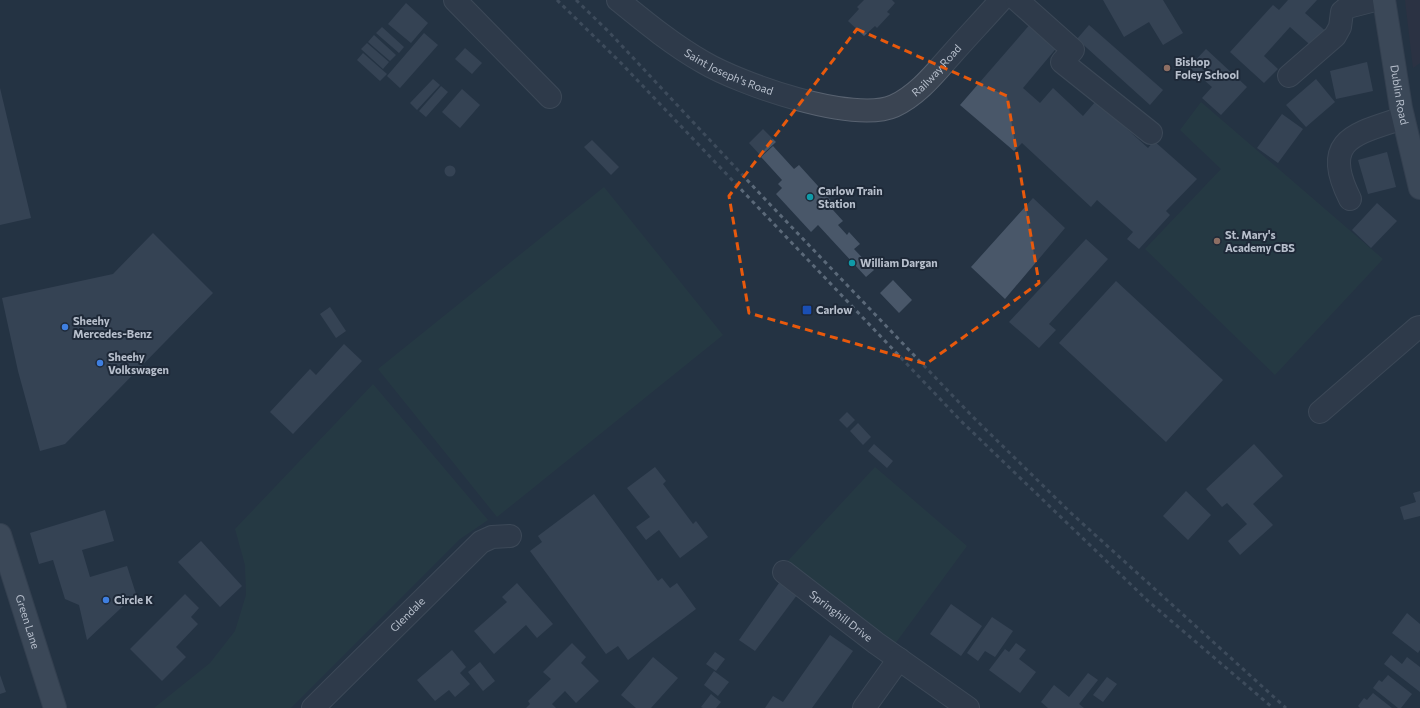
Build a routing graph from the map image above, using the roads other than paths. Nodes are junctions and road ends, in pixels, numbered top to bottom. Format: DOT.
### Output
graph roads {
  1 [pos="455,0"];
  2 [pos="618,0"];
  3 [pos="1001,0"];
  4 [pos="1017,0"];
  5 [pos="1375,0"];
  6 [pos="1384,0"];
  7 [pos="1289,76"];
  8 [pos="550,97"];
  9 [pos="855,110"];
  10 [pos="1403,118"];
  11 [pos="1150,133"];
  12 [pos="1420,188"];
  13 [pos="1350,198"];
  14 [pos="1420,327"];
  15 [pos="1320,412"];
  16 [pos="0,535"];
  17 [pos="510,536"];
  18 [pos="784,572"];
  19 [pos="899,659"];
  20 [pos="55,708"];
  21 [pos="313,708"];
  22 [pos="864,708"];
  23 [pos="968,708"];
  1 -- 8 [label="street"];
  2 -- 9 [label="street, Saint Joseph's Road"];
  3 -- 9 [label="street, Railway Road"];
  4 -- 11 [label="street"];
  5 -- 7 [label="street"];
  6 -- 10 [label="main road, Dublin Road"];
  10 -- 12 [label="main road, Dublin Road"];
  10 -- 13 [label="street"];
  14 -- 15 [label="street"];
  16 -- 20 [label="main road, Green Lane"];
  17 -- 21 [label="street, Glendale"];
  18 -- 19 [label="street, Springhill Drive"];
  19 -- 22 [label="street"];
  19 -- 23 [label="street, Springhill Drive"];
}
